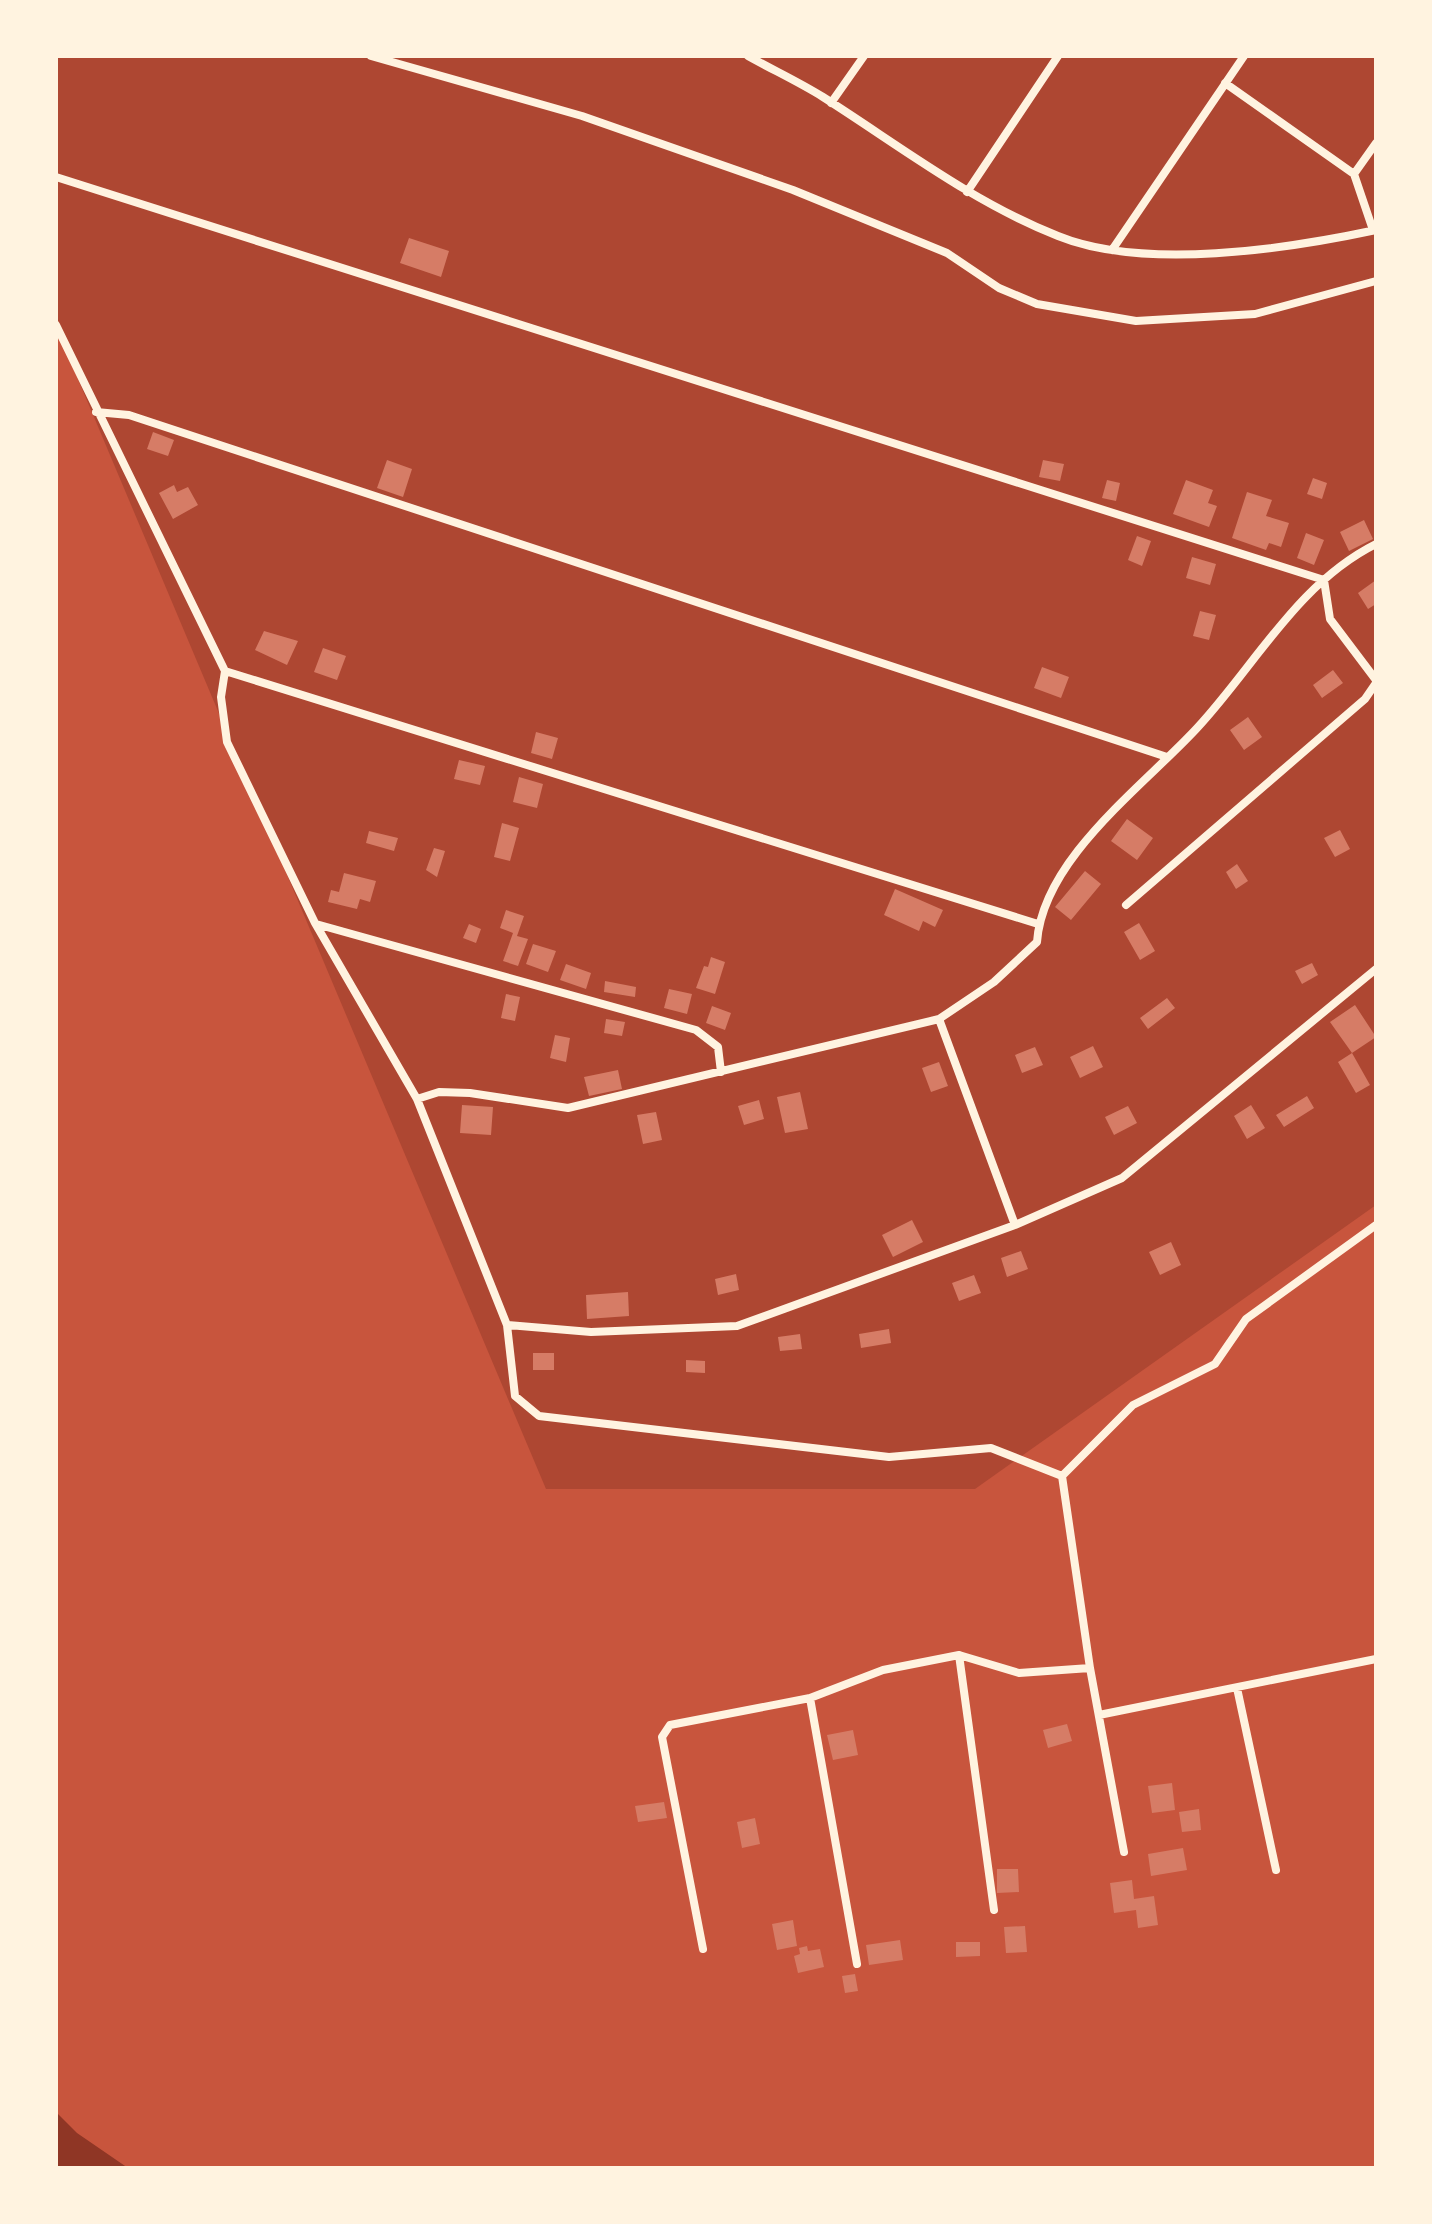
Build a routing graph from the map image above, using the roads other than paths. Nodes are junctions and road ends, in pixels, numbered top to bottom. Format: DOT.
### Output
graph roads {
  1 [pos="371,56"];
  2 [pos="748,56"];
  3 [pos="864,56"];
  4 [pos="1058,56"];
  5 [pos="1244,56"];
  6 [pos="1225,83"];
  7 [pos="831,103"];
  8 [pos="1376,143"];
  9 [pos="1354,174"];
  10 [pos="56,177"];
  11 [pos="967,192"];
  12 [pos="1375,230"];
  13 [pos="1112,250"];
  14 [pos="1376,281"];
  15 [pos="56,325"];
  16 [pos="96,412"];
  17 [pos="1376,544"];
  18 [pos="1324,580"];
  19 [pos="225,671"];
  20 [pos="1376,682"];
  21 [pos="1167,757"];
  22 [pos="1126,905"];
  23 [pos="315,923"];
  24 [pos="1038,924"];
  25 [pos="1376,969"];
  26 [pos="939,1019"];
  27 [pos="721,1072"];
  28 [pos="417,1099"];
  29 [pos="1015,1225"];
  30 [pos="1376,1225"];
  31 [pos="507,1325"];
  32 [pos="1062,1476"];
  33 [pos="959,1655"];
  34 [pos="1376,1659"];
  35 [pos="1090,1668"];
  36 [pos="1237,1688"];
  37 [pos="810,1698"];
  38 [pos="1099,1715"];
  39 [pos="1124,1852"];
  40 [pos="1276,1870"];
  41 [pos="994,1910"];
  42 [pos="703,1949"];
  43 [pos="857,1964"];
  1 -- 14 [label="street"];
  2 -- 7 [label="street"];
  3 -- 7 [label="street"];
  4 -- 11 [label="street"];
  5 -- 6 [label="street"];
  6 -- 9 [label="street"];
  6 -- 13 [label="street"];
  7 -- 11 [label="street"];
  8 -- 9 [label="street"];
  9 -- 12 [label="street"];
  10 -- 18 [label="street"];
  11 -- 13 [label="street"];
  12 -- 13 [label="street"];
  15 -- 16 [label="street"];
  16 -- 19 [label="street"];
  16 -- 21 [label="street"];
  17 -- 18 [label="street"];
  18 -- 20 [label="street"];
  18 -- 21 [label="street"];
  19 -- 23 [label="street"];
  19 -- 24 [label="street"];
  20 -- 22 [label="street"];
  21 -- 24 [label="street"];
  23 -- 27 [label="street"];
  23 -- 28 [label="street"];
  24 -- 26 [label="street"];
  25 -- 29 [label="street"];
  26 -- 27 [label="street"];
  26 -- 29 [label="street"];
  27 -- 28 [label="street"];
  28 -- 31 [label="street"];
  29 -- 31 [label="street"];
  30 -- 32 [label="street"];
  31 -- 32 [label="street"];
  32 -- 35 [label="street"];
  33 -- 35 [label="street"];
  33 -- 37 [label="street"];
  33 -- 41 [label="street"];
  34 -- 36 [label="street"];
  35 -- 38 [label="street"];
  36 -- 38 [label="street"];
  36 -- 40 [label="street"];
  37 -- 42 [label="street"];
  37 -- 43 [label="street"];
  38 -- 39 [label="street"];
}
